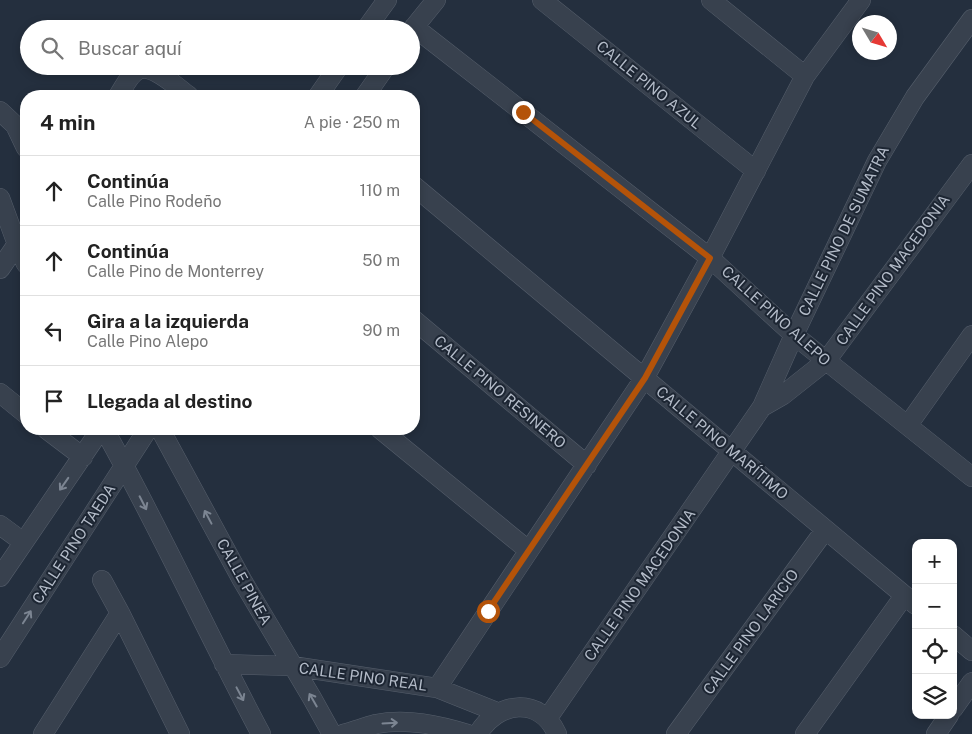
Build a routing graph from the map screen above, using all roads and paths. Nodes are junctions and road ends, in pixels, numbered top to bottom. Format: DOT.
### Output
graph roads {
  1 [pos="387,0"];
  2 [pos="436,0"];
  3 [pos="542,0"];
  4 [pos="710,0"];
  5 [pos="860,0"];
  6 [pos="972,19"];
  7 [pos="373,20"];
  8 [pos="420,20"];
  9 [pos="420,34"];
  10 [pos="132,75"];
  11 [pos="160,75"];
  12 [pos="333,75"];
  13 [pos="380,75"];
  14 [pos="805,76"];
  15 [pos="122,90"];
  16 [pos="180,90"];
  17 [pos="322,90"];
  18 [pos="369,90"];
  19 [pos="0,111"];
  20 [pos="20,135"];
  21 [pos="972,164"];
  22 [pos="756,171"];
  23 [pos="420,191"];
  24 [pos="0,198"];
  25 [pos="20,233"];
  26 [pos="20,240"];
  27 [pos="710,258"];
  28 [pos="0,269"];
  29 [pos="420,325"];
  30 [pos="794,335"];
  31 [pos="972,335"];
  32 [pos="826,361"];
  33 [pos="645,378"];
  34 [pos="0,393"];
  35 [pos="762,407"];
  36 [pos="20,409"];
  37 [pos="908,425"];
  38 [pos="54,435"];
  39 [pos="98,435"];
  40 [pos="106,435"];
  41 [pos="144,435"];
  42 [pos="163,435"];
  43 [pos="387,435"];
  44 [pos="732,451"];
  45 [pos="83,457"];
  46 [pos="587,465"];
  47 [pos="125,466"];
  48 [pos="972,477"];
  49 [pos="0,524"];
  50 [pos="825,530"];
  51 [pos="23,542"];
  52 [pos="528,550"];
  53 [pos="0,577"];
  54 [pos="102,580"];
  55 [pos="910,600"];
  56 [pos="120,613"];
  57 [pos="957,639"];
  58 [pos="972,651"];
  59 [pos="0,658"];
  60 [pos="224,664"];
  61 [pos="292,666"];
  62 [pos="972,682"];
  63 [pos="438,688"];
  64 [pos="957,703"];
  65 [pos="497,712"];
  66 [pos="945,719"];
  67 [pos="552,726"];
  68 [pos="50,730"];
  69 [pos="814,731"];
  70 [pos="180,734"];
  71 [pos="261,734"];
  72 [pos="332,734"];
  73 [pos="343,734"];
  74 [pos="468,734"];
  75 [pos="478,734"];
  76 [pos="676,734"];
  77 [pos="936,734"];
  1 -- 7 [label="street"];
  2 -- 8 [label="street"];
  3 -- 22 [label="street, CALLE PINO AZUL"];
  4 -- 14 [label="street"];
  5 -- 14 [label="street"];
  6 -- 30 [label="street, CALLE PINO DE SUMATRA"];
  9 -- 27 [label="street, CALLE PINO ALEPO"];
  10 -- 15 [label="street"];
  11 -- 16 [label="street"];
  12 -- 17 [label="street"];
  13 -- 18 [label="street"];
  14 -- 22 [label="street"];
  19 -- 20 [label="street"];
  21 -- 32 [label="street, CALLE PINO MACEDONIA"];
  22 -- 27 [label="street"];
  23 -- 33 [label="street, CALLE PINO MARÍTIMO"];
  24 -- 25 [label="street"];
  26 -- 28 [label="street"];
  27 -- 30 [label="street, CALLE PINO ALEPO"];
  27 -- 33 [label="street"];
  29 -- 46 [label="street, CALLE PINO RESINERO"];
  30 -- 32 [label="street, CALLE PINO ALEPO"];
  30 -- 35 [label="street, CALLE PINO DE SUMATRA"];
  31 -- 37 [label="street"];
  32 -- 35 [label="street, CALLE PINO MACEDONIA"];
  32 -- 37 [label="street, CALLE PINO ALEPO"];
  33 -- 44 [label="street, CALLE PINO MARÍTIMO"];
  33 -- 46 [label="street"];
  34 -- 36 [label="street"];
  35 -- 44 [label="street, CALLE PINO DE SUMATRA"];
  37 -- 48 [label="street, CALLE PINO ALEPO"];
  38 -- 45 [label="street"];
  39 -- 45 [label="street"];
  40 -- 47 [label="street"];
  41 -- 47 [label="street, CALLE PINO TAEDA"];
  61 -- 42 [label="street, CALLE PINEA, one-way"];
  43 -- 52 [label="street"];
  44 -- 50 [label="street, CALLE PINO MARÍTIMO"];
  44 -- 67 [label="street, CALLE PINO MACEDONIA"];
  45 -- 51 [label="street, one-way"];
  46 -- 52 [label="street"];
  59 -- 47 [label="street, CALLE PINO TAEDA, one-way"];
  47 -- 60 [label="street, one-way"];
  49 -- 51 [label="street"];
  50 -- 55 [label="street, CALLE PINO MARÍTIMO"];
  50 -- 76 [label="street, CALLE PINO LARICIO"];
  51 -- 53 [label="street"];
  52 -- 63 [label="street"];
  54 -- 56 [label="street"];
  55 -- 69 [label="street"];
  56 -- 68 [label="street"];
  56 -- 70 [label="street"];
  57 -- 58 [label="street"];
  60 -- 61 [label="street, CALLE PINO REAL"];
  60 -- 71 [label="street, one-way"];
  61 -- 63 [label="street, CALLE PINO REAL"];
  72 -- 61 [label="street, CALLE PINEA, one-way"];
  62 -- 64 [label="street"];
  63 -- 65 [label="street, CALLE PINO REAL"];
  65 -- 67 [label="street"];
  65 -- 75 [label="street"];
  66 -- 77 [label="street"];
  73 -- 74 [label="street, one-way"];
}
